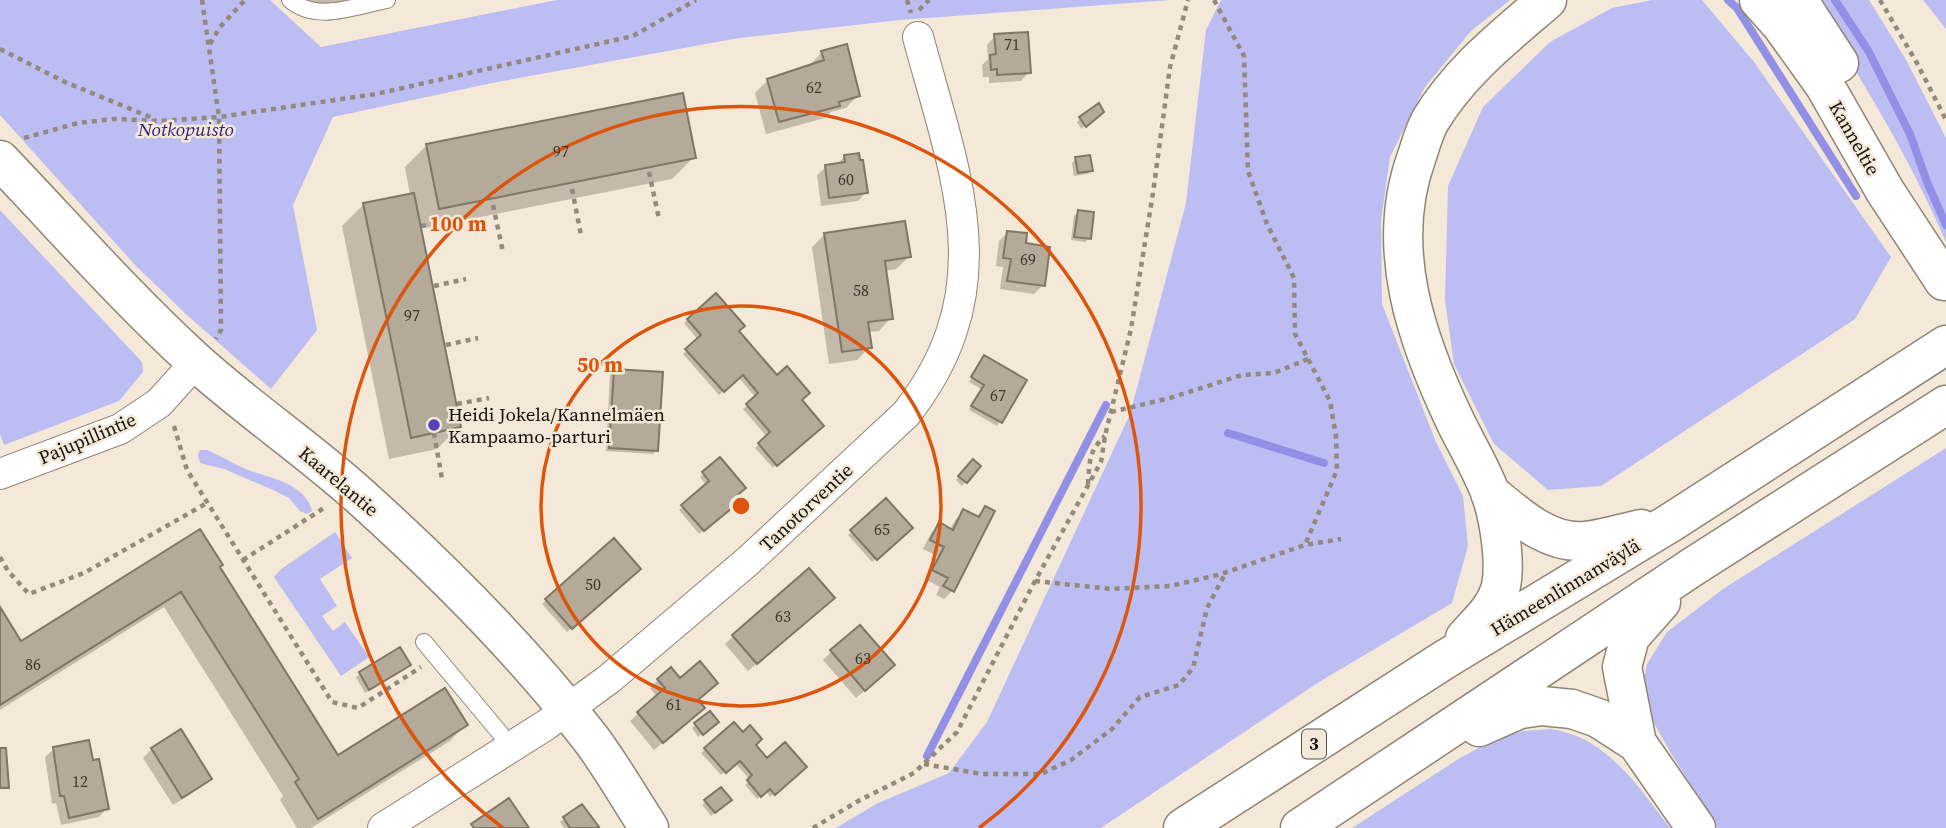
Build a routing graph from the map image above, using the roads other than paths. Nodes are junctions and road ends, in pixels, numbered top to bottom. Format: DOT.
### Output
graph roads {
  1 [pos="290,0"];
  2 [pos="387,0"];
  3 [pos="1548,0"];
  4 [pos="1759,0"];
  5 [pos="1798,0"];
  6 [pos="918,37"];
  7 [pos="12,149"];
  8 [pos="1945,283"];
  9 [pos="1946,345"];
  10 [pos="204,355"];
  11 [pos="1935,412"];
  12 [pos="0,474"];
  13 [pos="1490,493"];
  14 [pos="1670,523"];
  15 [pos="1694,566"];
  16 [pos="424,642"];
  17 [pos="1444,660"];
  18 [pos="568,710"];
  19 [pos="1637,743"];
  20 [pos="510,748"];
  21 [pos="1400,763"];
  22 [pos="383,828"];
  23 [pos="649,828"];
  24 [pos="1183,828"];
  25 [pos="1300,828"];
  26 [pos="1696,828"];
  1 -- 2 [label="lane"];
  3 -- 13 [label="main road"];
  4 -- 8 [label="main road, Kanneltie"];
  5 -- 8 [label="main road, Kanneltie"];
  6 -- 18 [label="street, Tanotorventie"];
  7 -- 10 [label="main road, Kaarelantie"];
  9 -- 14 [label="main road, Hämeenlinnanväylä / 3"];
  10 -- 12 [label="street, Pajupillintie"];
  10 -- 18 [label="main road, Kaarelantie"];
  11 -- 15 [label="main road"];
  13 -- 14 [label="main road"];
  13 -- 17 [label="main road"];
  14 -- 17 [label="main road, Hämeenlinnanväylä / 3"];
  15 -- 19 [label="main road"];
  15 -- 21 [label="main road"];
  16 -- 20 [label="lane"];
  17 -- 24 [label="main road, Hämeenlinnanväylä / 3"];
  18 -- 20 [label="street, Tanotorventie"];
  18 -- 23 [label="main road, Kaarelantie"];
  19 -- 21 [label="main road"];
  19 -- 26 [label="main road"];
  20 -- 22 [label="street, Tanotorventie"];
  21 -- 25 [label="main road"];
}
